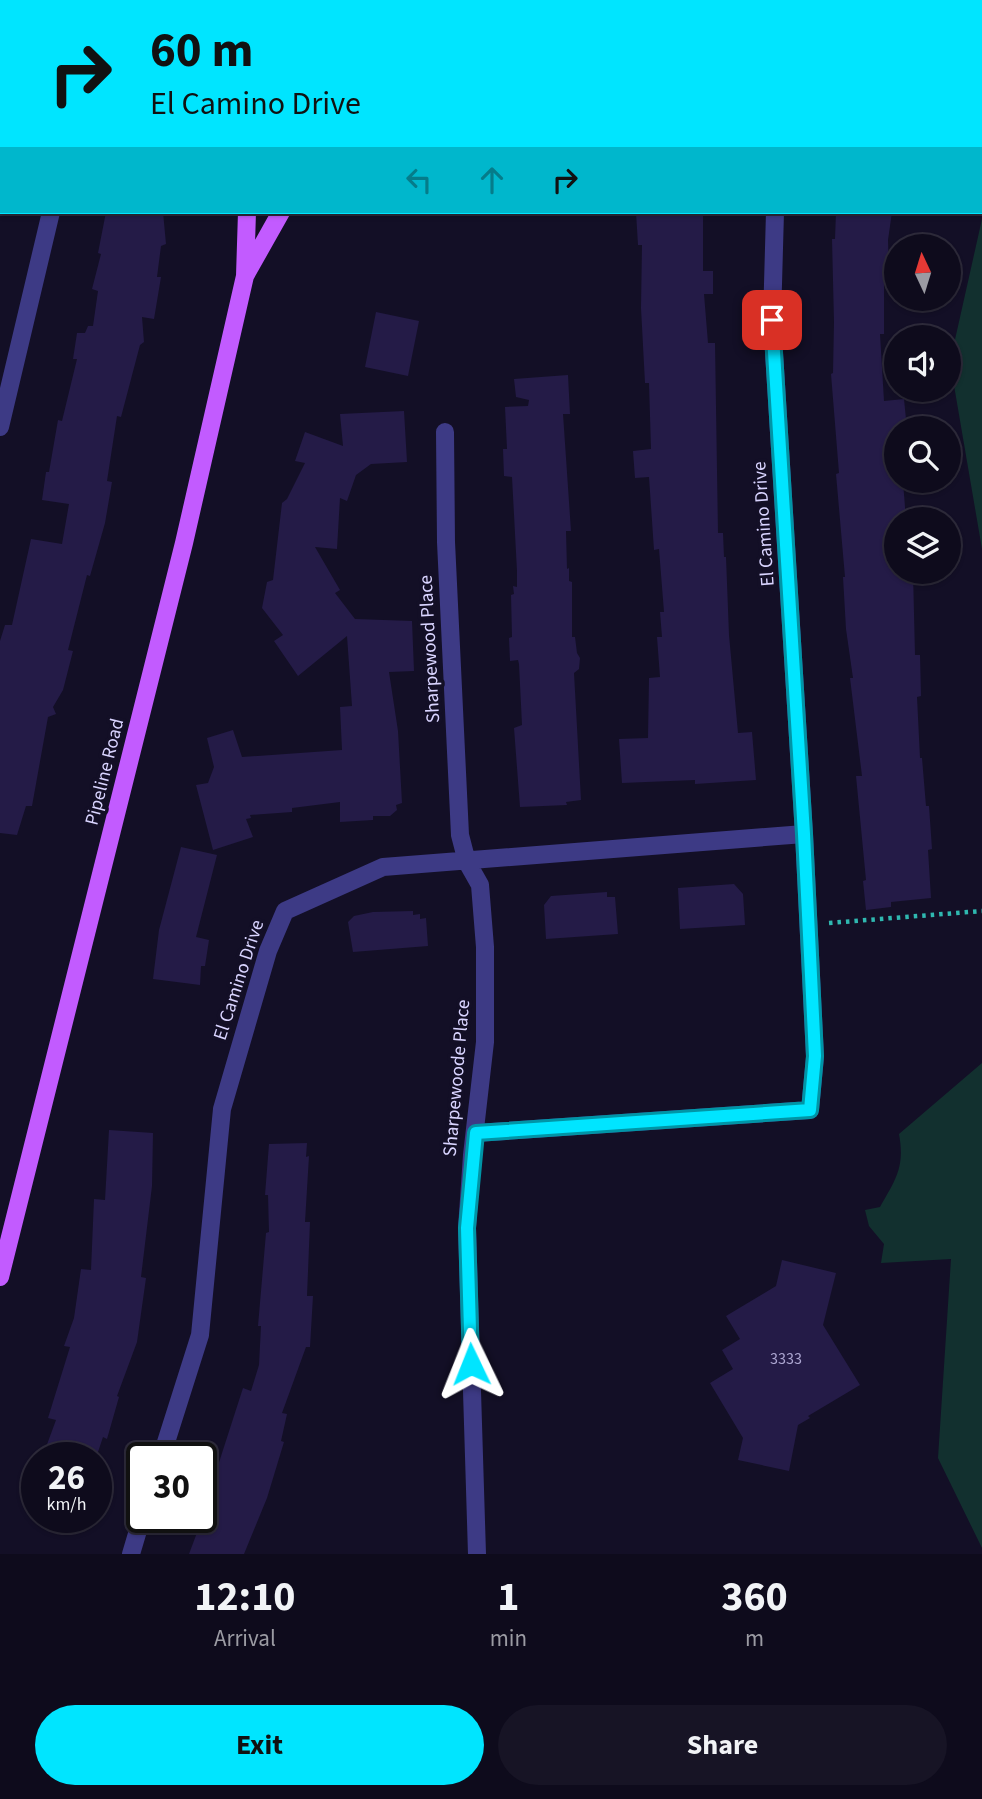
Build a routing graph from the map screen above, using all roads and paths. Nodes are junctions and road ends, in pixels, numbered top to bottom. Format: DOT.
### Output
graph roads {
  1 [pos="51,214"];
  2 [pos="247,214"];
  3 [pos="280,214"];
  4 [pos="775,214"];
  5 [pos="245,276"];
  6 [pos="0,427"];
  7 [pos="445,432"];
  8 [pos="804,834"];
  9 [pos="467,862"];
  10 [pos="982,911"];
  11 [pos="824,923"];
  12 [pos="476,1133"];
  13 [pos="0,1277"];
  14 [pos="166,1442"];
  15 [pos="137,1533"];
  16 [pos="131,1554"];
  17 [pos="477,1554"];
  1 -- 6 [label="street"];
  2 -- 5 [label="main road, Pipeline Road"];
  3 -- 5 [label="main road, Pipeline Road"];
  4 -- 8 [label="street, El Camino Drive"];
  5 -- 13 [label="main road, Pipeline Road"];
  7 -- 9 [label="street, Sharpewood Place"];
  8 -- 9 [label="street, El Camino Drive"];
  8 -- 12 [label="street, El Camino Drive"];
  9 -- 12 [label="street, Sharpewoode Place"];
  9 -- 14 [label="street, El Camino Drive"];
  10 -- 11 [label="path"];
  12 -- 17 [label="street, Sharpewoode Place"];
  15 -- 16 [label="street"];
}
